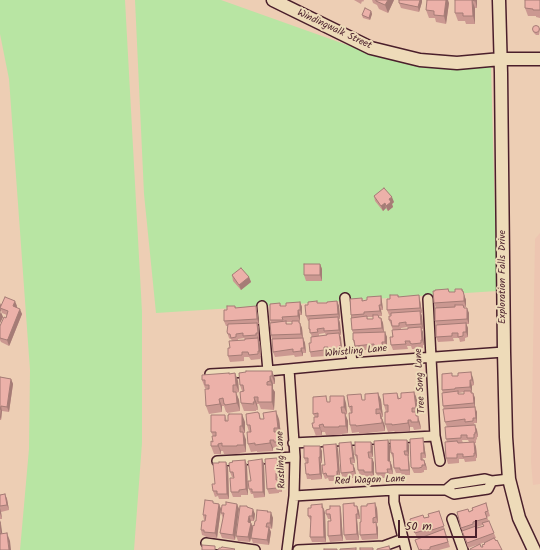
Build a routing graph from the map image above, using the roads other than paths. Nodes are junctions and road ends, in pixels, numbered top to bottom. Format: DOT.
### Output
graph roads {
  1 [pos="273,0"];
  2 [pos="499,0"];
  3 [pos="501,59"];
  4 [pos="540,59"];
  5 [pos="345,298"];
  6 [pos="428,299"];
  7 [pos="262,306"];
  8 [pos="504,352"];
  9 [pos="431,357"];
  10 [pos="352,363"];
  11 [pos="288,369"];
  12 [pos="268,371"];
  13 [pos="210,374"];
  14 [pos="435,436"];
  15 [pos="294,443"];
  16 [pos="294,457"];
  17 [pos="217,461"];
  18 [pos="440,461"];
  19 [pos="509,479"];
  20 [pos="394,490"];
  21 [pos="294,496"];
  22 [pos="452,519"];
  23 [pos="403,539"];
  24 [pos="206,543"];
  25 [pos="255,550"];
  26 [pos="287,550"];
  27 [pos="298,550"];
  28 [pos="406,550"];
  29 [pos="463,550"];
  30 [pos="534,550"];
  1 -- 3 [label="street, Windingwalk Street"];
  2 -- 3 [label="street, Exploration Falls Drive"];
  3 -- 4 [label="street, Windingwalk Street"];
  3 -- 8 [label="street, Exploration Falls Drive"];
  5 -- 10 [label="street"];
  6 -- 9 [label="street, Tree Song Lane"];
  7 -- 12 [label="street"];
  8 -- 9 [label="street, Whistling Lane"];
  8 -- 19 [label="street, Exploration Falls Drive"];
  9 -- 10 [label="street, Whistling Lane"];
  9 -- 14 [label="street, Tree Song Lane"];
  10 -- 11 [label="street, Whistling Lane"];
  11 -- 12 [label="street, Whistling Lane"];
  11 -- 15 [label="street, Rustling Lane"];
  12 -- 13 [label="street, Whistling Lane"];
  14 -- 15 [label="street"];
  14 -- 18 [label="street, Tree Song Lane"];
  15 -- 16 [label="street, Rustling Lane"];
  16 -- 17 [label="street"];
  16 -- 21 [label="street, Rustling Lane"];
  19 -- 20 [label="street, Red Wagon Lane"];
  19 -- 30 [label="street, Exploration Falls Drive"];
  20 -- 21 [label="street, Red Wagon Lane"];
  20 -- 23 [label="street"];
  21 -- 26 [label="street, Rustling Lane"];
  22 -- 29 [label="street"];
  23 -- 27 [label="street"];
  23 -- 28 [label="street"];
  24 -- 25 [label="street"];
}
